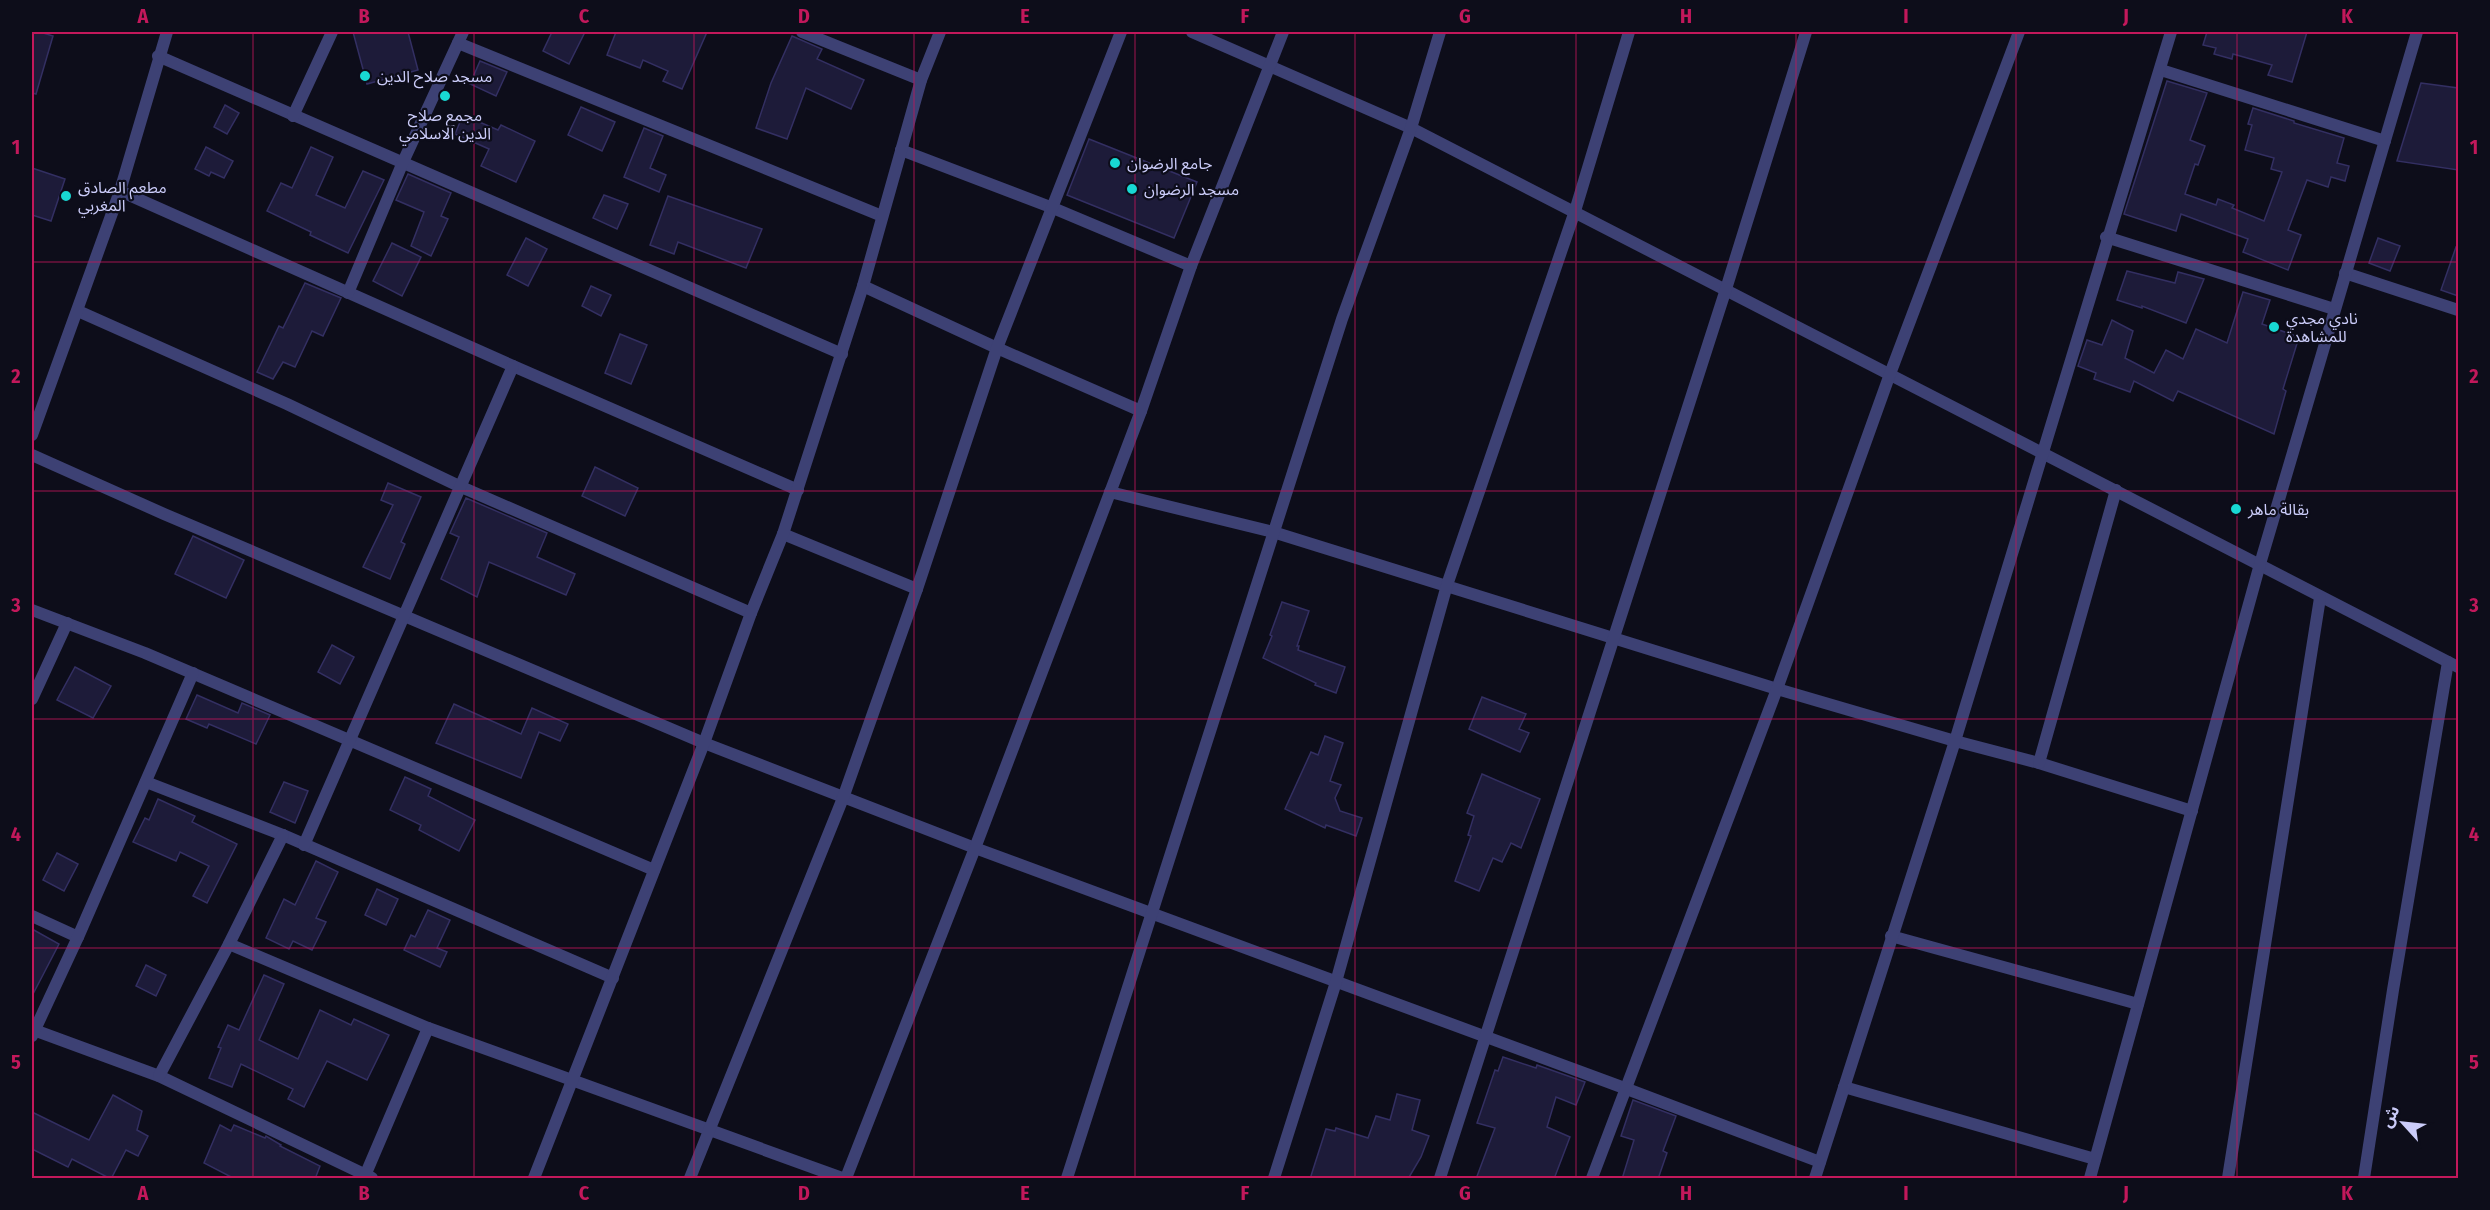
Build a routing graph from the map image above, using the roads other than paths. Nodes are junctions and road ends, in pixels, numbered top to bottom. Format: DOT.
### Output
graph roads {
  1 [pos="167,32"];
  2 [pos="332,32"];
  3 [pos="801,32"];
  4 [pos="940,32"];
  5 [pos="1121,32"];
  6 [pos="1192,32"];
  7 [pos="1283,32"];
  8 [pos="1440,32"];
  9 [pos="1629,32"];
  10 [pos="1806,32"];
  11 [pos="2019,32"];
  12 [pos="2171,32"];
  13 [pos="2417,32"];
  14 [pos="461,37"];
  15 [pos="158,56"];
  16 [pos="1271,65"];
  17 [pos="2160,70"];
  18 [pos="921,80"];
  19 [pos="293,116"];
  20 [pos="1411,128"];
  21 [pos="2385,141"];
  22 [pos="901,150"];
  23 [pos="403,162"];
  24 [pos="120,191"];
  25 [pos="1053,208"];
  26 [pos="1575,211"];
  27 [pos="882,216"];
  28 [pos="2106,237"];
  29 [pos="1191,266"];
  30 [pos="2345,273"];
  31 [pos="863,286"];
  32 [pos="1726,289"];
  33 [pos="348,293"];
  34 [pos="2334,309"];
  35 [pos="2458,310"];
  36 [pos="78,311"];
  37 [pos="997,348"];
  38 [pos="842,354"];
  39 [pos="513,366"];
  40 [pos="1890,374"];
  41 [pos="1141,411"];
  42 [pos="32,435"];
  43 [pos="2042,452"];
  44 [pos="32,455"];
  45 [pos="459,486"];
  46 [pos="798,490"];
  47 [pos="2116,490"];
  48 [pos="1110,492"];
  49 [pos="1273,532"];
  50 [pos="783,534"];
  51 [pos="2260,564"];
  52 [pos="1447,585"];
  53 [pos="917,589"];
  54 [pos="2320,598"];
  55 [pos="32,610"];
  56 [pos="751,613"];
  57 [pos="404,616"];
  58 [pos="67,623"];
  59 [pos="1614,638"];
  60 [pos="2453,665"];
  61 [pos="192,673"];
  62 [pos="1777,689"];
  63 [pos="32,699"];
  64 [pos="350,739"];
  65 [pos="1955,741"];
  66 [pos="704,743"];
  67 [pos="2039,763"];
  68 [pos="146,782"];
  69 [pos="843,798"];
  70 [pos="2192,811"];
  71 [pos="282,835"];
  72 [pos="304,844"];
  73 [pos="975,848"];
  74 [pos="654,870"];
  75 [pos="1153,913"];
  76 [pos="32,916"];
  77 [pos="1891,936"];
  78 [pos="78,937"];
  79 [pos="229,944"];
  80 [pos="613,978"];
  81 [pos="1336,982"];
  82 [pos="2138,1004"];
  83 [pos="428,1029"];
  84 [pos="33,1033"];
  85 [pos="1486,1038"];
  86 [pos="159,1076"];
  87 [pos="571,1079"];
  88 [pos="1844,1087"];
  89 [pos="1627,1089"];
  90 [pos="711,1130"];
  91 [pos="2095,1159"];
  92 [pos="1820,1162"];
  93 [pos="367,1178"];
  94 [pos="534,1179"];
  95 [pos="690,1179"];
  96 [pos="844,1179"];
  97 [pos="1067,1179"];
  98 [pos="1274,1179"];
  99 [pos="1440,1179"];
  100 [pos="1592,1179"];
  101 [pos="1815,1179"];
  102 [pos="2090,1179"];
  103 [pos="2228,1179"];
  104 [pos="2364,1179"];
  1 -- 15 [label="street"];
  2 -- 19 [label="street"];
  3 -- 18 [label="street"];
  4 -- 18 [label="street"];
  5 -- 25 [label="street"];
  6 -- 16 [label="street"];
  7 -- 16 [label="street"];
  8 -- 20 [label="street"];
  9 -- 26 [label="street"];
  10 -- 32 [label="street"];
  11 -- 40 [label="street"];
  12 -- 17 [label="street"];
  13 -- 21 [label="street"];
  14 -- 23 [label="street"];
  14 -- 27 [label="street"];
  15 -- 19 [label="street"];
  15 -- 24 [label="street"];
  16 -- 20 [label="street"];
  16 -- 29 [label="street"];
  17 -- 21 [label="street"];
  17 -- 28 [label="street"];
  18 -- 22 [label="street"];
  19 -- 23 [label="street"];
  20 -- 26 [label="street"];
  20 -- 49 [label="street"];
  21 -- 30 [label="street"];
  22 -- 25 [label="street"];
  22 -- 27 [label="street"];
  23 -- 33 [label="street"];
  23 -- 38 [label="street"];
  24 -- 33 [label="street"];
  24 -- 36 [label="street"];
  25 -- 29 [label="street"];
  25 -- 37 [label="street"];
  26 -- 32 [label="street"];
  26 -- 52 [label="street"];
  27 -- 31 [label="street"];
  28 -- 34 [label="street"];
  28 -- 43 [label="street"];
  29 -- 41 [label="street"];
  30 -- 34 [label="street"];
  30 -- 35 [label="street"];
  31 -- 37 [label="street"];
  31 -- 38 [label="street"];
  32 -- 40 [label="street"];
  32 -- 59 [label="street"];
  33 -- 39 [label="street"];
  34 -- 51 [label="street"];
  36 -- 42 [label="street"];
  36 -- 45 [label="street"];
  37 -- 41 [label="street"];
  37 -- 53 [label="street"];
  38 -- 46 [label="street"];
  39 -- 45 [label="street"];
  39 -- 46 [label="street"];
  40 -- 43 [label="street"];
  40 -- 62 [label="street"];
  41 -- 48 [label="street"];
  43 -- 47 [label="street"];
  43 -- 65 [label="street"];
  44 -- 57 [label="street"];
  45 -- 56 [label="street"];
  45 -- 57 [label="street"];
  46 -- 50 [label="street"];
  47 -- 51 [label="street"];
  47 -- 67 [label="street"];
  48 -- 49 [label="street"];
  48 -- 73 [label="street"];
  49 -- 52 [label="street"];
  49 -- 75 [label="street"];
  50 -- 53 [label="street"];
  50 -- 56 [label="street"];
  51 -- 54 [label="street"];
  51 -- 70 [label="street"];
  52 -- 59 [label="street"];
  52 -- 81 [label="street"];
  53 -- 69 [label="street"];
  54 -- 60 [label="street"];
  54 -- 103 [label="street"];
  55 -- 58 [label="street"];
  56 -- 66 [label="street"];
  57 -- 64 [label="street"];
  57 -- 66 [label="street"];
  58 -- 61 [label="street"];
  58 -- 63 [label="street"];
  59 -- 62 [label="street"];
  59 -- 85 [label="street"];
  60 -- 104 [label="street"];
  61 -- 64 [label="street"];
  61 -- 68 [label="street"];
  62 -- 65 [label="street"];
  62 -- 89 [label="street"];
  64 -- 72 [label="street"];
  64 -- 74 [label="street"];
  65 -- 67 [label="street"];
  65 -- 77 [label="street"];
  66 -- 69 [label="street"];
  66 -- 74 [label="street"];
  67 -- 70 [label="street"];
  68 -- 71 [label="street"];
  68 -- 78 [label="street"];
  69 -- 73 [label="street"];
  69 -- 90 [label="street"];
  70 -- 82 [label="street"];
  71 -- 72 [label="street"];
  71 -- 79 [label="street"];
  72 -- 80 [label="street"];
  73 -- 75 [label="street"];
  73 -- 96 [label="street"];
  74 -- 80 [label="street"];
  75 -- 81 [label="street"];
  75 -- 97 [label="street"];
  76 -- 78 [label="street"];
  77 -- 82 [label="street"];
  77 -- 88 [label="street"];
  78 -- 84 [label="street"];
  79 -- 83 [label="street"];
  79 -- 86 [label="street"];
  80 -- 87 [label="street"];
  81 -- 85 [label="street"];
  81 -- 98 [label="street"];
  82 -- 91 [label="street"];
  83 -- 87 [label="street"];
  83 -- 93 [label="street"];
  84 -- 86 [label="street"];
  85 -- 89 [label="street"];
  85 -- 99 [label="street"];
  86 -- 93 [label="street"];
  87 -- 90 [label="street"];
  87 -- 94 [label="street"];
  88 -- 91 [label="street"];
  88 -- 92 [label="street"];
  89 -- 92 [label="street"];
  89 -- 100 [label="street"];
  90 -- 95 [label="street"];
  90 -- 96 [label="street"];
  91 -- 102 [label="street"];
  92 -- 101 [label="street"];
}
